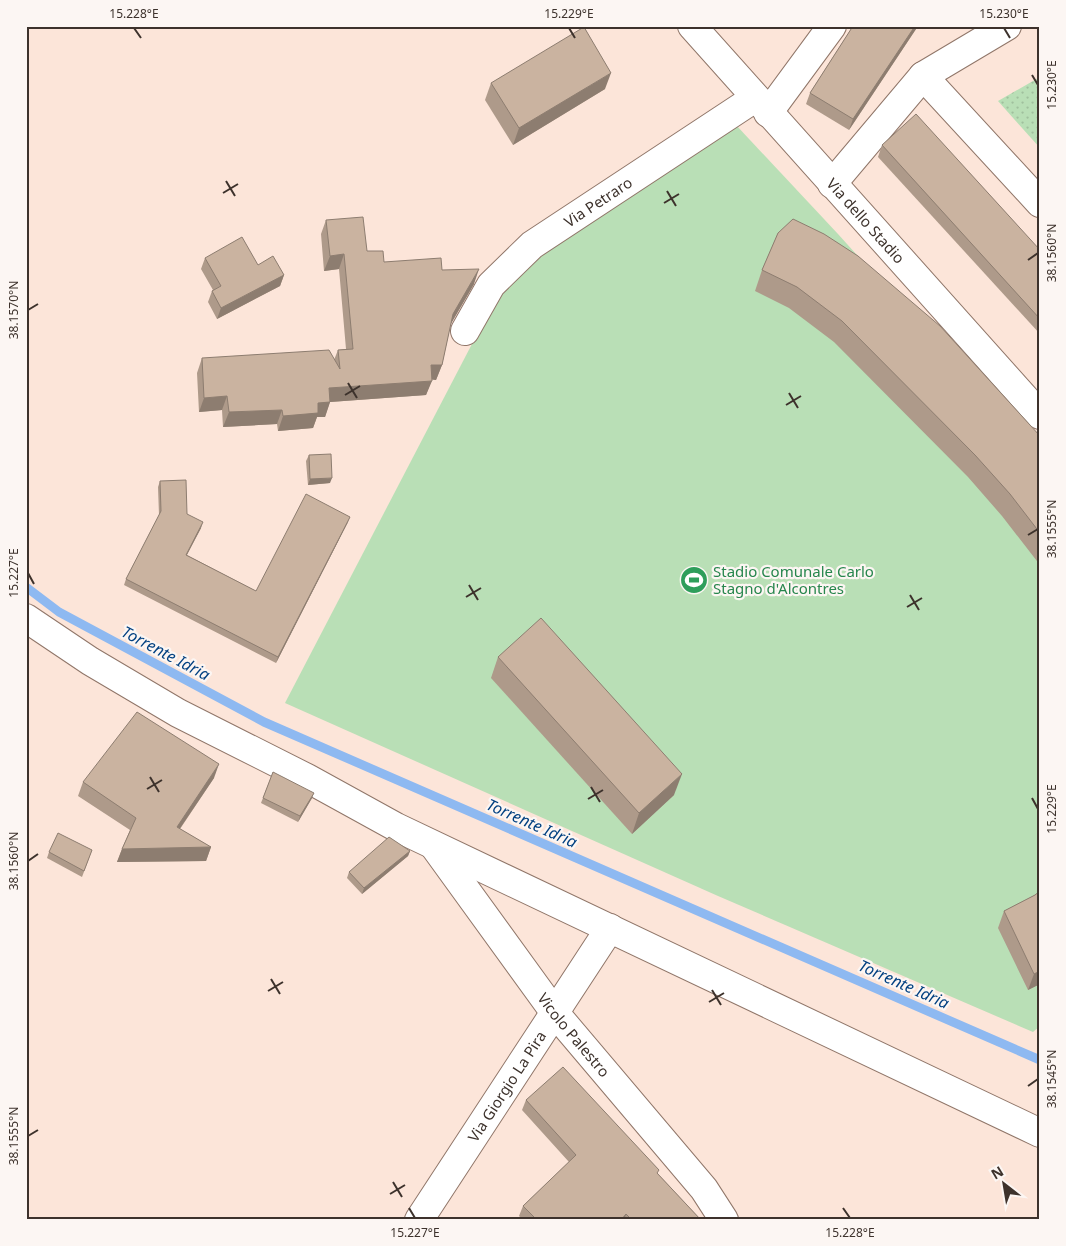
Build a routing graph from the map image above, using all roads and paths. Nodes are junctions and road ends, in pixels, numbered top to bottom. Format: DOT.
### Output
graph roads {
  1 [pos="692,26"];
  2 [pos="832,26"];
  3 [pos="1007,26"];
  4 [pos="923,76"];
  5 [pos="762,105"];
  6 [pos="832,184"];
  7 [pos="1040,203"];
  8 [pos="465,331"];
  9 [pos="1040,415"];
  10 [pos="26,618"];
  11 [pos="432,844"];
  12 [pos="610,928"];
  13 [pos="554,1013"];
  14 [pos="1040,1133"];
  15 [pos="419,1220"];
  16 [pos="724,1220"];
  1 -- 5 [label="street, Via dello Stadio"];
  2 -- 5 [label="street"];
  3 -- 4 [label="street"];
  4 -- 6 [label="street"];
  4 -- 7 [label="street"];
  5 -- 6 [label="street, Via dello Stadio"];
  5 -- 8 [label="street, Via Petraro"];
  6 -- 9 [label="street, Via dello Stadio"];
  10 -- 11 [label="street"];
  11 -- 12 [label="street"];
  11 -- 13 [label="street, Vicolo Palestro"];
  12 -- 13 [label="street, Via Giorgio La Pira"];
  12 -- 14 [label="street"];
  13 -- 15 [label="street, Via Giorgio La Pira"];
  13 -- 16 [label="street, Vicolo Palestro"];
}
